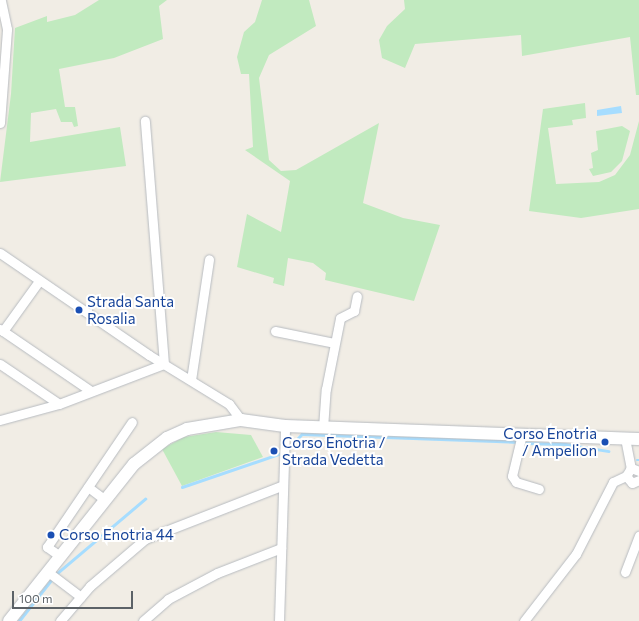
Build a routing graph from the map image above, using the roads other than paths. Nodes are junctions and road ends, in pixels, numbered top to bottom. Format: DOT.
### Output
graph roads {
  1 [pos="1,0"];
  2 [pos="145,121"];
  3 [pos="0,123"];
  4 [pos="0,253"];
  5 [pos="209,259"];
  6 [pos="40,280"];
  7 [pos="357,296"];
  8 [pos="2,330"];
  9 [pos="275,330"];
  10 [pos="334,343"];
  11 [pos="0,364"];
  12 [pos="164,364"];
  13 [pos="191,380"];
  14 [pos="91,391"];
  15 [pos="59,404"];
  16 [pos="0,420"];
  17 [pos="241,420"];
  18 [pos="132,422"];
  19 [pos="285,426"];
  20 [pos="323,428"];
  21 [pos="625,438"];
  22 [pos="639,439"];
  23 [pos="521,440"];
  24 [pos="632,472"];
  25 [pos="638,483"];
  26 [pos="281,486"];
  27 [pos="88,487"];
  28 [pos="539,489"];
  29 [pos="105,500"];
  30 [pos="639,536"];
  31 [pos="281,548"];
  32 [pos="60,556"];
  33 [pos="625,572"];
  34 [pos="52,575"];
  35 [pos="81,597"];
  36 [pos="10,621"];
  37 [pos="60,621"];
  38 [pos="143,621"];
  39 [pos="278,621"];
  40 [pos="524,621"];
  1 -- 3 [label="street"];
  2 -- 12 [label="street"];
  4 -- 6 [label="street"];
  5 -- 13 [label="street"];
  6 -- 8 [label="street"];
  6 -- 12 [label="street"];
  7 -- 10 [label="street"];
  8 -- 14 [label="street"];
  9 -- 10 [label="street"];
  10 -- 20 [label="street"];
  11 -- 15 [label="street"];
  12 -- 13 [label="street"];
  12 -- 14 [label="street"];
  13 -- 17 [label="street"];
  14 -- 15 [label="street"];
  15 -- 16 [label="street"];
  17 -- 19 [label="main road"];
  17 -- 29 [label="main road"];
  18 -- 27 [label="street"];
  19 -- 20 [label="main road"];
  19 -- 26 [label="street"];
  20 -- 23 [label="main road"];
  21 -- 22 [label="main road"];
  21 -- 23 [label="main road"];
  21 -- 24 [label="street"];
  23 -- 28 [label="street"];
  24 -- 25 [label="street"];
  24 -- 40 [label="street"];
  26 -- 31 [label="street"];
  26 -- 35 [label="street"];
  27 -- 29 [label="street"];
  27 -- 32 [label="street"];
  29 -- 32 [label="main road"];
  30 -- 33 [label="street"];
  31 -- 38 [label="street"];
  31 -- 39 [label="street"];
  32 -- 34 [label="main road"];
  34 -- 35 [label="street"];
  34 -- 36 [label="main road"];
  35 -- 37 [label="street"];
}
